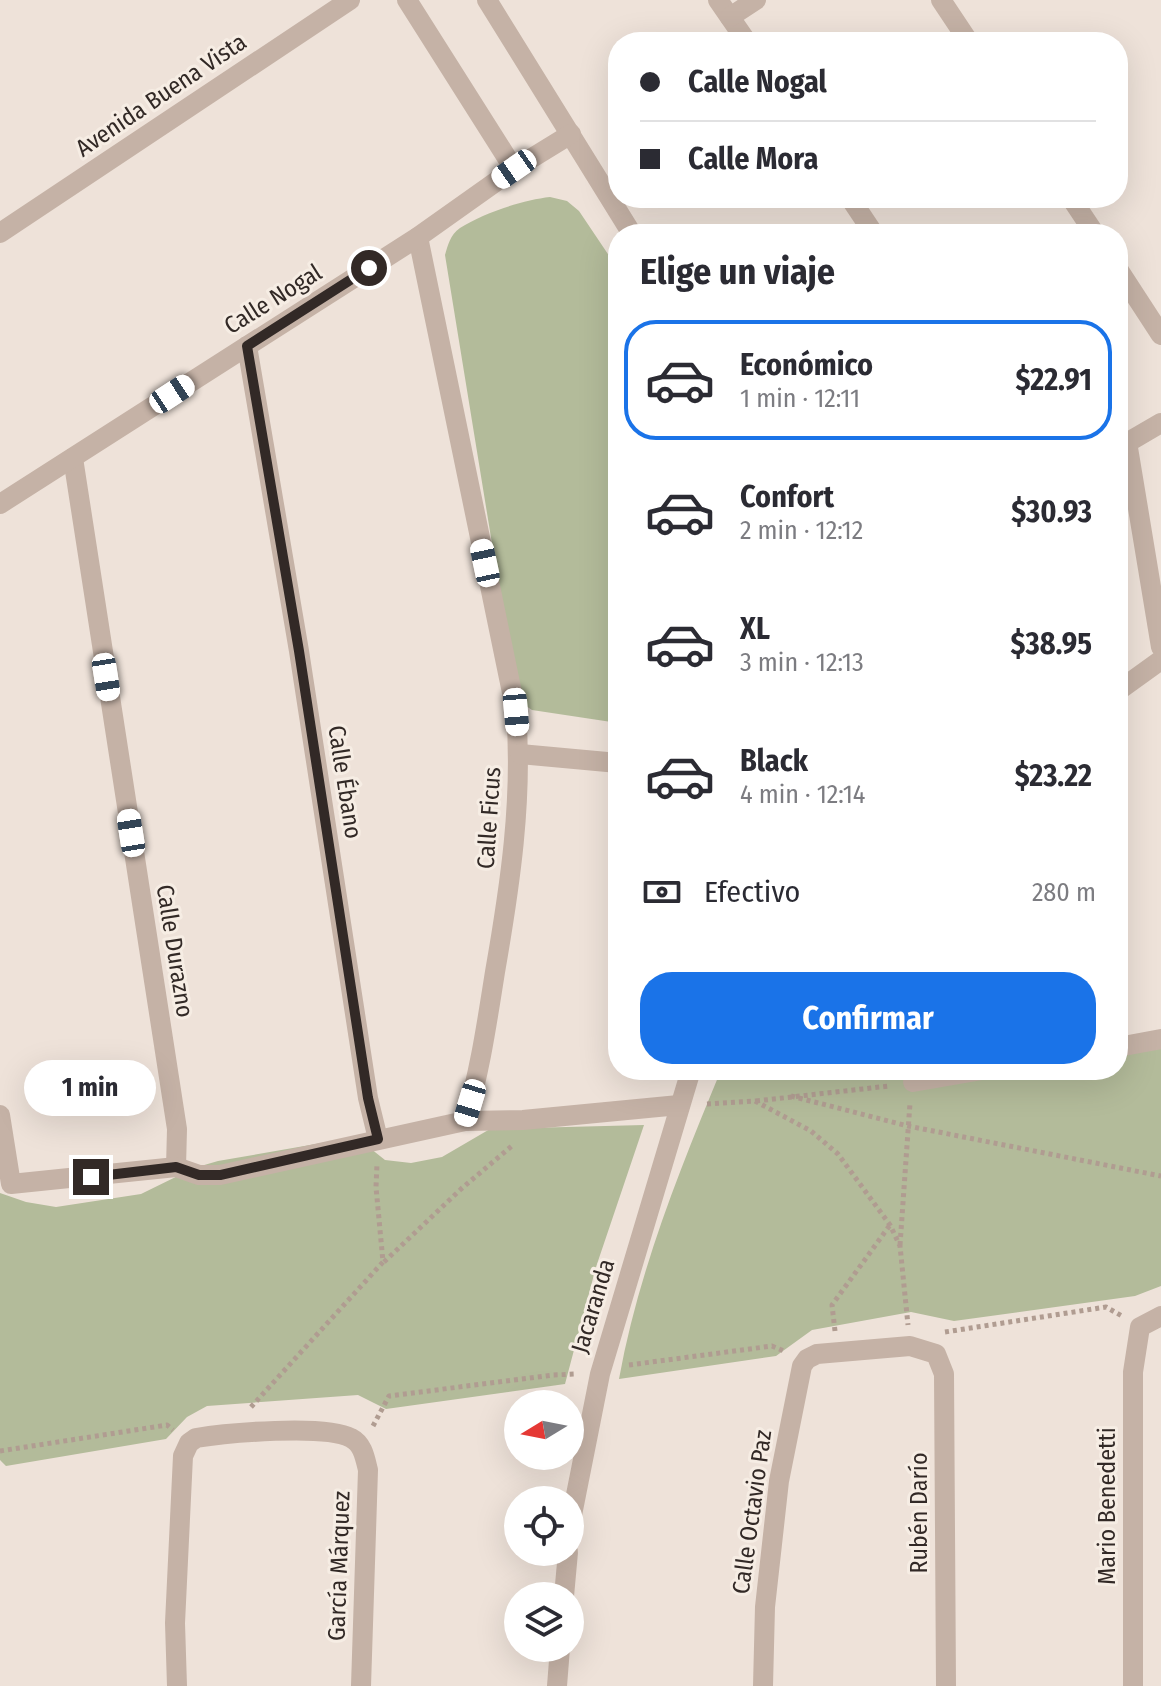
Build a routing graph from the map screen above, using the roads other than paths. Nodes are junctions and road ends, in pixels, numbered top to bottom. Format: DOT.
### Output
graph roads {
  1 [pos="350,0"];
  2 [pos="407,0"];
  3 [pos="487,0"];
  4 [pos="756,0"];
  5 [pos="941,0"];
  6 [pos="724,8"];
  7 [pos="740,32"];
  8 [pos="962,32"];
  9 [pos="571,134"];
  10 [pos="514,169"];
  11 [pos="608,195"];
  12 [pos="0,233"];
  13 [pos="418,237"];
  14 [pos="1128,284"];
  15 [pos="1161,335"];
  16 [pos="247,346"];
  17 [pos="1161,423"];
  18 [pos="1128,442"];
  19 [pos="73,458"];
  20 [pos="1128,472"];
  21 [pos="0,504"];
  22 [pos="1161,647"];
  23 [pos="1161,660"];
  24 [pos="1128,684"];
  25 [pos="520,754"];
  26 [pos="608,762"];
  27 [pos="1161,1039"];
  28 [pos="1128,1045"];
  29 [pos="688,1080"];
  30 [pos="679,1105"];
  31 [pos="0,1115"];
  32 [pos="465,1121"];
  33 [pos="378,1139"];
  34 [pos="176,1167"];
  35 [pos="1161,1316"];
  36 [pos="924,1349"];
  37 [pos="578,1486"];
  38 [pos="559,1662"];
  39 [pos="177,1686"];
  40 [pos="361,1686"];
  41 [pos="557,1686"];
  42 [pos="763,1686"];
  43 [pos="946,1686"];
  44 [pos="1133,1686"];
  1 -- 12 [label="street, Avenida Buena Vista"];
  2 -- 10 [label="street"];
  3 -- 9 [label="street"];
  4 -- 6 [label="street"];
  5 -- 8 [label="street"];
  6 -- 7 [label="street"];
  9 -- 10 [label="street, Calle Nogal"];
  9 -- 11 [label="street"];
  10 -- 13 [label="street, Calle Nogal"];
  13 -- 16 [label="street, Calle Nogal"];
  13 -- 25 [label="street, Calle Ficus"];
  14 -- 15 [label="street"];
  16 -- 19 [label="street, Calle Nogal"];
  16 -- 33 [label="street, Calle Ébano"];
  17 -- 18 [label="street"];
  19 -- 21 [label="street, Calle Nogal"];
  19 -- 34 [label="street, Calle Durazno"];
  20 -- 22 [label="street"];
  23 -- 24 [label="street"];
  25 -- 26 [label="street"];
  25 -- 32 [label="street, Calle Ficus"];
  27 -- 28 [label="street"];
  29 -- 30 [label="street, Jacaranda"];
  30 -- 32 [label="street"];
  30 -- 37 [label="street, Jacaranda"];
  31 -- 34 [label="street"];
  32 -- 33 [label="street"];
  33 -- 34 [label="street"];
  35 -- 44 [label="street, Mario Benedetti"];
  36 -- 42 [label="street, Calle Octavio Paz"];
  36 -- 43 [label="street, Rubén Darío"];
  38 -- 41 [label="street"];
  39 -- 40 [label="street, García Márquez"];
}
